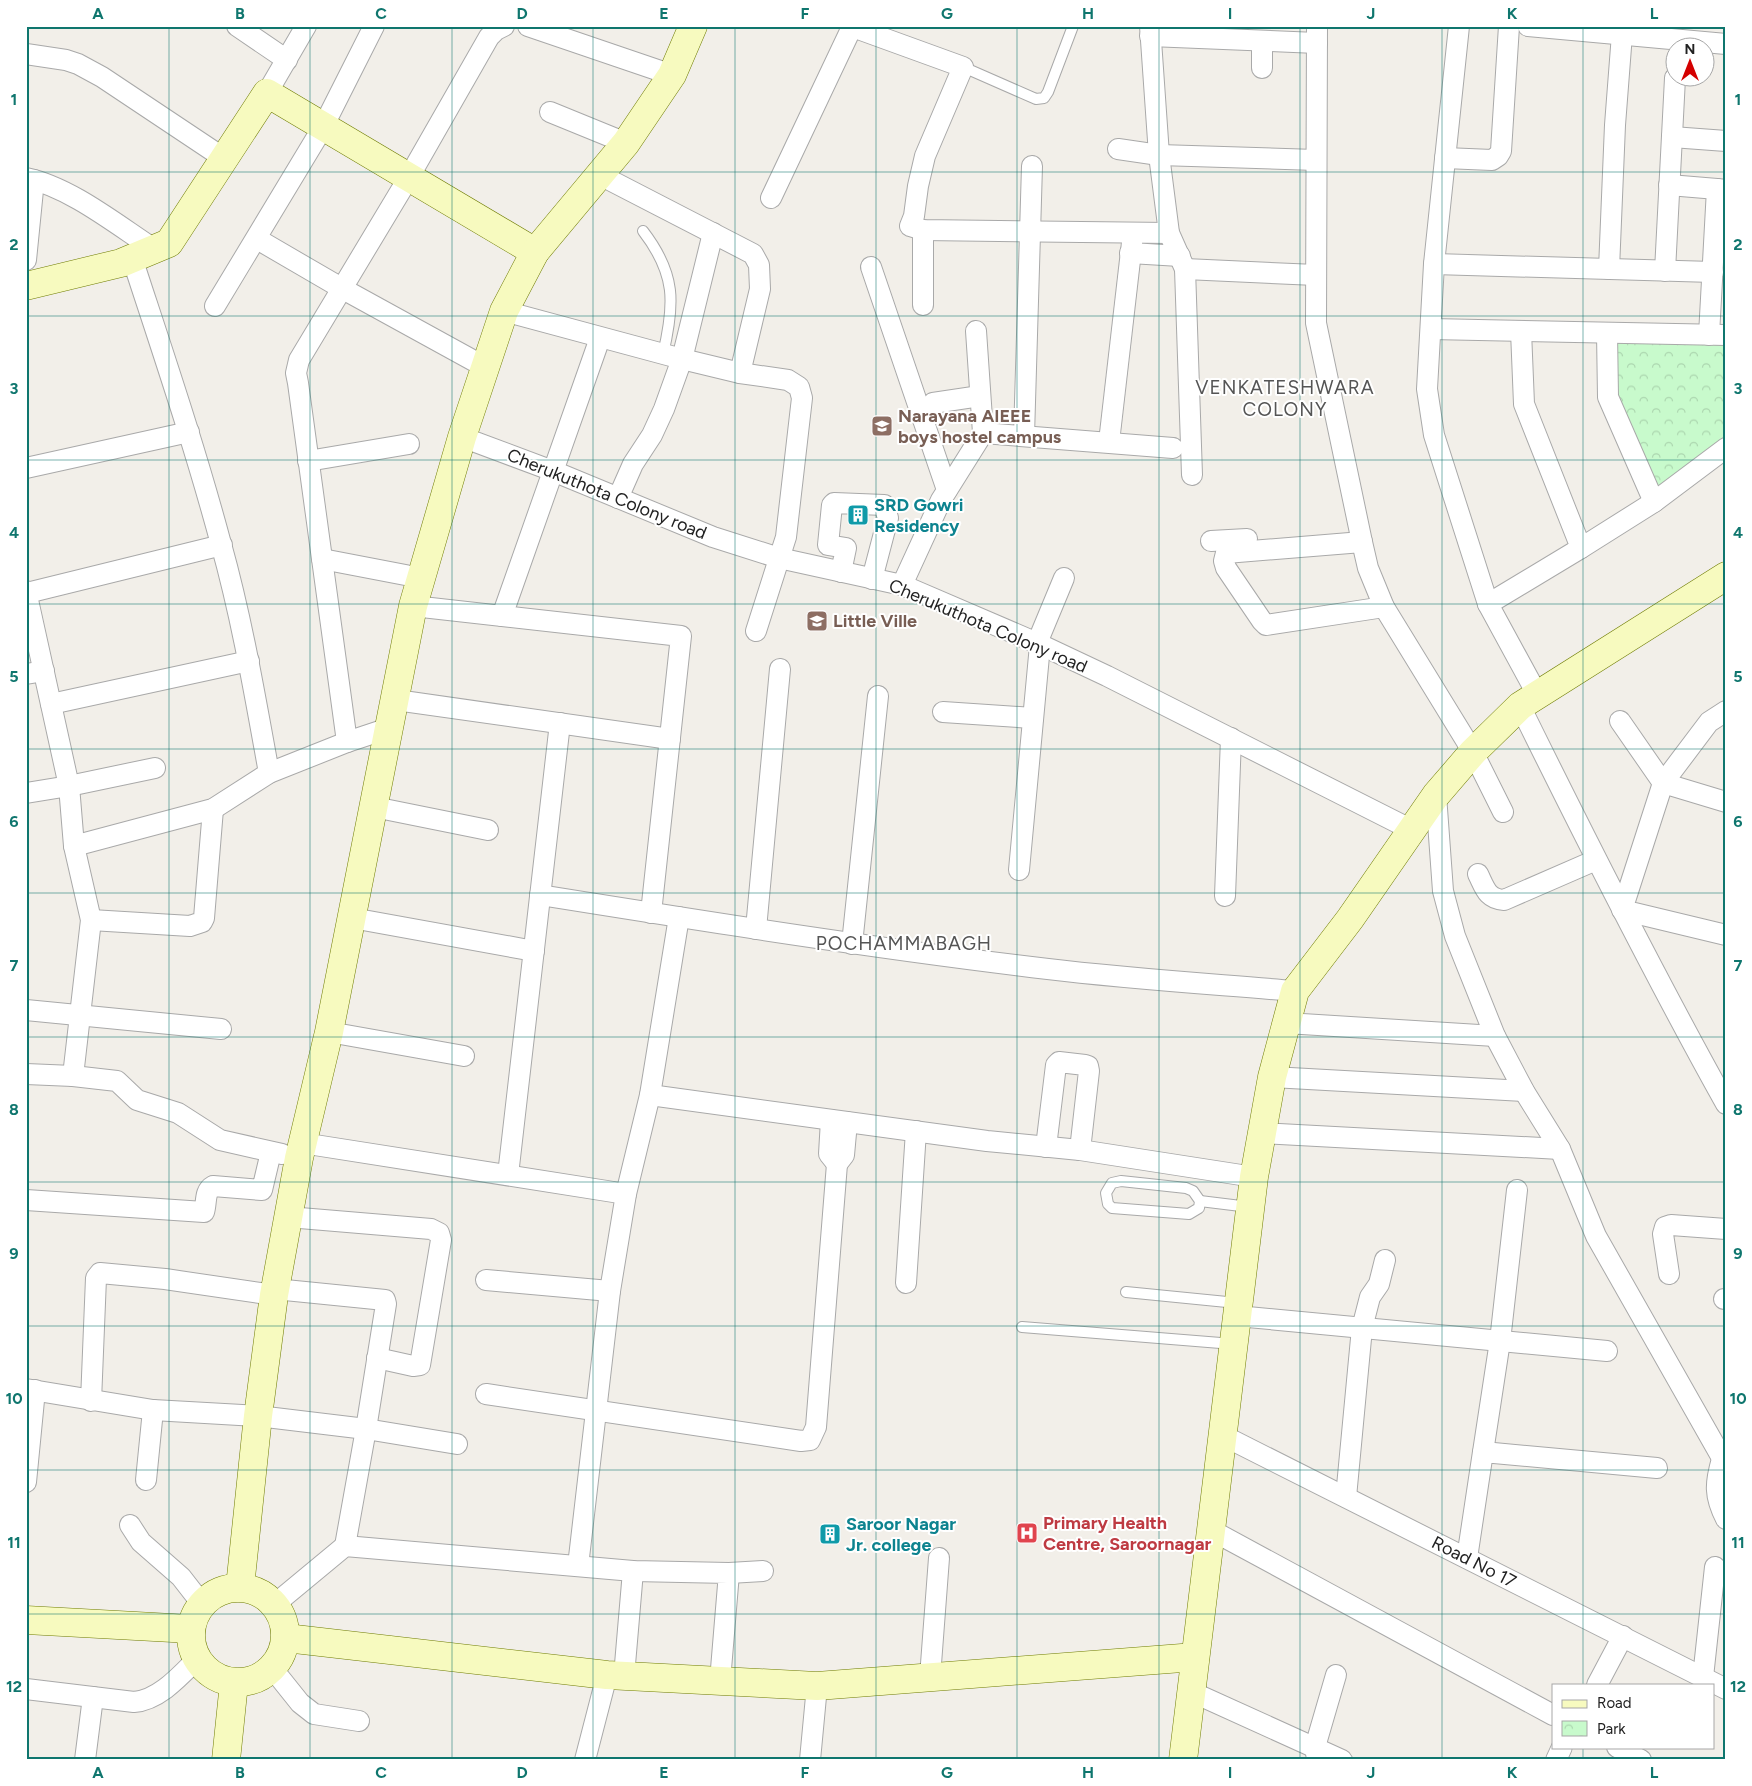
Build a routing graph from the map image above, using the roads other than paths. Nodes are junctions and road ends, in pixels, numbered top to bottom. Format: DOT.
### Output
graph roads {
  1 [pos="237,26"];
  2 [pos="306,26"];
  3 [pos="374,26"];
  4 [pos="504,26"];
  5 [pos="528,26"];
  6 [pos="693,26"];
  7 [pos="1073,26"];
  8 [pos="1459,26"];
  9 [pos="1509,26"];
  10 [pos="1528,26"];
  11 [pos="851,27"];
  12 [pos="556,30"];
  13 [pos="1150,31"];
  14 [pos="1242,34"];
  15 [pos="1317,34"];
  16 [pos="1622,34"];
  17 [pos="1677,38"];
  18 [pos="26,54"];
  19 [pos="287,60"];
  20 [pos="963,67"];
  21 [pos="1262,68"];
  22 [pos="672,75"];
  23 [pos="1674,88"];
  24 [pos="267,93"];
  25 [pos="550,112"];
  26 [pos="323,127"];
  27 [pos="1672,137"];
  28 [pos="1726,141"];
  29 [pos="626,143"];
  30 [pos="1118,149"];
  31 [pos="1159,155"];
  32 [pos="1445,158"];
  33 [pos="225,159"];
  34 [pos="1316,160"];
  35 [pos="1032,166"];
  36 [pos="600,176"];
  37 [pos="408,178"];
  38 [pos="30,179"];
  39 [pos="1670,185"];
  40 [pos="1721,189"];
  41 [pos="771,198"];
  42 [pos="923,230"];
  43 [pos="643,231"];
  44 [pos="1030,232"];
  45 [pos="713,233"];
  46 [pos="1169,233"];
  47 [pos="257,238"];
  48 [pos="1132,243"];
  49 [pos="535,252"];
  50 [pos="143,254"];
  51 [pos="26,260"];
  52 [pos="1183,262"];
  53 [pos="1434,264"];
  54 [pos="871,267"];
  55 [pos="1609,269"];
  56 [pos="1665,271"];
  57 [pos="1713,272"];
  58 [pos="1316,275"];
  59 [pos="26,286"];
  60 [pos="342,289"];
  61 [pos="923,305"];
  62 [pos="215,306"];
  63 [pos="504,311"];
  64 [pos="1431,329"];
  65 [pos="976,331"];
  66 [pos="1521,331"];
  67 [pos="1607,333"];
  68 [pos="1718,335"];
  69 [pos="600,338"];
  70 [pos="662,354"];
  71 [pos="682,359"];
  72 [pos="485,367"];
  73 [pos="740,373"];
  74 [pos="980,396"];
  75 [pos="933,403"];
  76 [pos="189,432"];
  77 [pos="982,433"];
  78 [pos="1024,436"];
  79 [pos="462,437"];
  80 [pos="1109,442"];
  81 [pos="409,444"];
  82 [pos="1173,448"];
  83 [pos="1726,448"];
  84 [pos="308,461"];
  85 [pos="26,468"];
  86 [pos="553,472"];
  87 [pos="1192,475"];
  88 [pos="947,490"];
  89 [pos="618,498"];
  90 [pos="1654,502"];
  91 [pos="1360,536"];
  92 [pos="1211,541"];
  93 [pos="222,545"];
  94 [pos="1580,548"];
  95 [pos="779,558"];
  96 [pos="322,559"];
  97 [pos="841,572"];
  98 [pos="1726,576"];
  99 [pos="421,578"];
  100 [pos="1064,578"];
  101 [pos="872,579"];
  102 [pos="902,585"];
  103 [pos="26,592"];
  104 [pos="1488,604"];
  105 [pos="414,606"];
  106 [pos="1384,607"];
  107 [pos="502,616"];
  108 [pos="756,631"];
  109 [pos="1038,644"];
  110 [pos="249,661"];
  111 [pos="780,669"];
  112 [pos="35,672"];
  113 [pos="878,696"];
  114 [pos="396,700"];
  115 [pos="1528,700"];
  116 [pos="51,704"];
  117 [pos="943,712"];
  118 [pos="1033,718"];
  119 [pos="1720,720"];
  120 [pos="1620,721"];
  121 [pos="560,723"];
  122 [pos="389,728"];
  123 [pos="670,738"];
  124 [pos="1230,738"];
  125 [pos="347,742"];
  126 [pos="1473,752"];
  127 [pos="155,768"];
  128 [pos="269,773"];
  129 [pos="1663,783"];
  130 [pos="69,786"];
  131 [pos="26,793"];
  132 [pos="1436,795"];
  133 [pos="1726,802"];
  134 [pos="374,807"];
  135 [pos="213,809"];
  136 [pos="1503,812"];
  137 [pos="488,830"];
  138 [pos="1412,830"];
  139 [pos="74,846"];
  140 [pos="1596,860"];
  141 [pos="1019,870"];
  142 [pos="1478,874"];
  143 [pos="540,895"];
  144 [pos="1225,896"];
  145 [pos="1622,910"];
  146 [pos="651,913"];
  147 [pos="679,917"];
  148 [pos="352,918"];
  149 [pos="91,920"];
  150 [pos="756,929"];
  151 [pos="1726,934"];
  152 [pos="852,944"];
  153 [pos="534,951"];
  154 [pos="1295,991"];
  155 [pos="26,1010"];
  156 [pos="78,1016"];
  157 [pos="1286,1023"];
  158 [pos="221,1029"];
  159 [pos="329,1032"];
  160 [pos="1495,1036"];
  161 [pos="464,1056"];
  162 [pos="26,1074"];
  163 [pos="73,1076"];
  164 [pos="1272,1077"];
  165 [pos="1524,1091"];
  166 [pos="650,1095"];
  167 [pos="1726,1104"];
  168 [pos="839,1121"];
  169 [pos="916,1131"];
  170 [pos="1261,1133"];
  171 [pos="1046,1147"];
  172 [pos="1560,1149"];
  173 [pos="1080,1150"];
  174 [pos="300,1151"];
  175 [pos="271,1152"];
  176 [pos="508,1176"];
  177 [pos="1254,1177"];
  178 [pos="262,1190"];
  179 [pos="1518,1190"];
  180 [pos="626,1194"];
  181 [pos="26,1200"];
  182 [pos="1200,1201"];
  183 [pos="290,1204"];
  184 [pos="1250,1207"];
  185 [pos="1726,1229"];
  186 [pos="1385,1260"];
  187 [pos="1669,1274"];
  188 [pos="486,1280"];
  189 [pos="906,1283"];
  190 [pos="610,1291"];
  191 [pos="275,1292"];
  192 [pos="1126,1292"];
  193 [pos="1238,1309"];
  194 [pos="1022,1327"];
  195 [pos="1362,1328"];
  196 [pos="1500,1341"];
  197 [pos="1234,1344"];
  198 [pos="1607,1351"];
  199 [pos="377,1358"];
  200 [pos="30,1390"];
  201 [pos="486,1394"];
  202 [pos="91,1401"];
  203 [pos="153,1410"];
  204 [pos="597,1410"];
  205 [pos="258,1416"];
  206 [pos="366,1429"];
  207 [pos="1222,1435"];
  208 [pos="457,1444"];
  209 [pos="1483,1452"];
  210 [pos="1724,1462"];
  211 [pos="1657,1468"];
  212 [pos="146,1480"];
  213 [pos="26,1482"];
  214 [pos="1346,1497"];
  215 [pos="1726,1519"];
  216 [pos="130,1525"];
  217 [pos="1211,1530"];
  218 [pos="345,1546"];
  219 [pos="939,1558"];
  220 [pos="1467,1558"];
  221 [pos="578,1566"];
  222 [pos="1715,1568"];
  223 [pos="633,1571"];
  224 [pos="764,1571"];
  225 [pos="729,1573"];
  226 [pos="240,1587"];
  227 [pos="202,1604"];
  228 [pos="275,1604"];
  229 [pos="26,1620"];
  230 [pos="191,1629"];
  231 [pos="1623,1636"];
  232 [pos="286,1638"];
  233 [pos="1195,1657"];
  234 [pos="197,1659"];
  235 [pos="272,1668"];
  236 [pos="615,1675"];
  237 [pos="1336,1675"];
  238 [pos="930,1677"];
  239 [pos="1703,1677"];
  240 [pos="720,1681"];
  241 [pos="234,1682"];
  242 [pos="1598,1684"];
  243 [pos="817,1686"];
  244 [pos="26,1689"];
  245 [pos="1726,1689"];
  246 [pos="1192,1692"];
  247 [pos="93,1697"];
  248 [pos="1552,1714"];
  249 [pos="359,1721"];
  250 [pos="1562,1748"];
  251 [pos="1619,1748"];
  252 [pos="1316,1753"];
  253 [pos="85,1760"];
  254 [pos="226,1760"];
  255 [pos="585,1760"];
  256 [pos="810,1760"];
  257 [pos="1183,1760"];
  258 [pos="1342,1760"];
  259 [pos="1556,1760"];
  260 [pos="1641,1760"];
  1 -- 19 [label="street"];
  2 -- 19 [label="street"];
  3 -- 26 [label="street"];
  4 -- 37 [label="street"];
  5 -- 12 [label="street"];
  6 -- 22 [label="street"];
  7 -- 20 [label="lane"];
  8 -- 32 [label="street"];
  9 -- 32 [label="street"];
  10 -- 16 [label="street"];
  11 -- 20 [label="street"];
  11 -- 41 [label="street"];
  12 -- 22 [label="street"];
  13 -- 14 [label="street"];
  13 -- 31 [label="street"];
  14 -- 15 [label="street"];
  14 -- 21 [label="street"];
  15 -- 34 [label="street"];
  16 -- 17 [label="street"];
  16 -- 55 [label="street"];
  18 -- 33 [label="street"];
  19 -- 24 [label="street"];
  20 -- 42 [label="street"];
  22 -- 29 [label="street"];
  23 -- 27 [label="street"];
  24 -- 26 [label="street"];
  24 -- 33 [label="street"];
  25 -- 29 [label="street"];
  26 -- 37 [label="street"];
  26 -- 47 [label="street"];
  27 -- 28 [label="street"];
  27 -- 39 [label="street"];
  29 -- 36 [label="street"];
  30 -- 31 [label="street"];
  31 -- 34 [label="street"];
  31 -- 46 [label="street"];
  32 -- 53 [label="street"];
  33 -- 50 [label="street"];
  34 -- 58 [label="street"];
  35 -- 44 [label="street"];
  36 -- 45 [label="street"];
  36 -- 49 [label="street"];
  37 -- 49 [label="street"];
  37 -- 60 [label="street"];
  38 -- 50 [label="street"];
  38 -- 51 [label="street"];
  39 -- 40 [label="street"];
  39 -- 56 [label="street"];
  40 -- 57 [label="street"];
  42 -- 44 [label="street"];
  42 -- 61 [label="street"];
  43 -- 70 [label="lane"];
  44 -- 48 [label="street"];
  44 -- 78 [label="street"];
  45 -- 71 [label="street"];
  45 -- 73 [label="street"];
  46 -- 48 [label="street"];
  46 -- 52 [label="street"];
  47 -- 60 [label="street"];
  47 -- 62 [label="street"];
  48 -- 52 [label="street"];
  48 -- 80 [label="street"];
  49 -- 63 [label="street"];
  50 -- 59 [label="street"];
  50 -- 76 [label="street"];
  52 -- 58 [label="street"];
  52 -- 87 [label="street"];
  53 -- 55 [label="street"];
  53 -- 64 [label="street"];
  54 -- 88 [label="street"];
  55 -- 56 [label="street"];
  56 -- 57 [label="street"];
  57 -- 68 [label="street"];
  58 -- 91 [label="street"];
  60 -- 72 [label="street"];
  60 -- 84 [label="street"];
  63 -- 69 [label="street"];
  63 -- 72 [label="street"];
  64 -- 66 [label="street"];
  64 -- 104 [label="street"];
  65 -- 74 [label="street"];
  66 -- 67 [label="street"];
  66 -- 94 [label="street"];
  67 -- 68 [label="street"];
  67 -- 90 [label="street"];
  69 -- 70 [label="street"];
  69 -- 86 [label="street"];
  70 -- 71 [label="street"];
  71 -- 73 [label="street"];
  71 -- 89 [label="street"];
  72 -- 79 [label="street"];
  73 -- 95 [label="street"];
  74 -- 75 [label="street"];
  74 -- 77 [label="street"];
  76 -- 85 [label="street"];
  76 -- 93 [label="street"];
  77 -- 78 [label="street"];
  77 -- 88 [label="street"];
  78 -- 80 [label="street"];
  79 -- 86 [label="street, Cherukuthota Colony road"];
  79 -- 99 [label="street"];
  80 -- 82 [label="street"];
  81 -- 84 [label="street"];
  83 -- 90 [label="street"];
  84 -- 96 [label="street"];
  86 -- 89 [label="street, Cherukuthota Colony road"];
  86 -- 107 [label="street"];
  88 -- 102 [label="street"];
  89 -- 95 [label="street, Cherukuthota Colony road"];
  90 -- 94 [label="street"];
  91 -- 92 [label="street"];
  91 -- 106 [label="street"];
  91 -- 106 [label="street"];
  93 -- 103 [label="street"];
  93 -- 110 [label="street"];
  94 -- 104 [label="street"];
  95 -- 97 [label="street, Cherukuthota Colony road"];
  95 -- 108 [label="street"];
  96 -- 99 [label="street"];
  96 -- 125 [label="street"];
  97 -- 101 [label="street, Cherukuthota Colony road"];
  97 -- 101 [label="street"];
  98 -- 115 [label="street"];
  99 -- 105 [label="street"];
  100 -- 109 [label="street"];
  101 -- 102 [label="street, Cherukuthota Colony road"];
  102 -- 109 [label="street, Cherukuthota Colony road"];
  103 -- 112 [label="street"];
  104 -- 115 [label="street"];
  105 -- 107 [label="street"];
  105 -- 114 [label="street"];
  106 -- 126 [label="street"];
  107 -- 123 [label="street"];
  109 -- 118 [label="street"];
  109 -- 124 [label="street, Cherukuthota Colony road"];
  110 -- 116 [label="street"];
  110 -- 128 [label="street"];
  111 -- 150 [label="street"];
  112 -- 116 [label="street"];
  113 -- 152 [label="street"];
  114 -- 121 [label="street"];
  114 -- 122 [label="street"];
  115 -- 126 [label="street"];
  115 -- 140 [label="street"];
  116 -- 130 [label="street"];
  117 -- 118 [label="street"];
  118 -- 141 [label="street"];
  119 -- 129 [label="street"];
  120 -- 129 [label="street"];
  121 -- 123 [label="street"];
  121 -- 143 [label="street"];
  122 -- 125 [label="street"];
  122 -- 134 [label="street"];
  123 -- 146 [label="street"];
  124 -- 138 [label="street, Cherukuthota Colony road"];
  124 -- 144 [label="street"];
  125 -- 128 [label="street"];
  126 -- 132 [label="street"];
  126 -- 136 [label="street"];
  127 -- 130 [label="street"];
  128 -- 135 [label="street"];
  129 -- 133 [label="street"];
  129 -- 145 [label="street"];
  130 -- 131 [label="street"];
  130 -- 139 [label="street"];
  132 -- 138 [label="street"];
  132 -- 160 [label="street"];
  134 -- 137 [label="street"];
  134 -- 148 [label="street"];
  135 -- 139 [label="street"];
  135 -- 149 [label="street"];
  138 -- 154 [label="street"];
  139 -- 149 [label="street"];
  140 -- 142 [label="street"];
  140 -- 145 [label="street"];
  143 -- 146 [label="street"];
  143 -- 153 [label="street"];
  145 -- 151 [label="street"];
  145 -- 167 [label="street"];
  146 -- 147 [label="street"];
  147 -- 150 [label="street"];
  147 -- 166 [label="street"];
  148 -- 153 [label="street"];
  148 -- 159 [label="street"];
  149 -- 156 [label="street"];
  150 -- 152 [label="street"];
  152 -- 154 [label="street"];
  153 -- 176 [label="street"];
  154 -- 157 [label="street"];
  155 -- 156 [label="street"];
  156 -- 158 [label="street"];
  156 -- 163 [label="street"];
  157 -- 160 [label="street"];
  157 -- 164 [label="street"];
  159 -- 161 [label="street"];
  159 -- 174 [label="street"];
  160 -- 165 [label="street"];
  162 -- 163 [label="street"];
  163 -- 175 [label="street"];
  164 -- 165 [label="street"];
  164 -- 170 [label="street"];
  165 -- 172 [label="street"];
  166 -- 168 [label="street"];
  166 -- 180 [label="street"];
  168 -- 169 [label="street"];
  168 -- 204 [label="street"];
  169 -- 171 [label="street"];
  169 -- 189 [label="street"];
  170 -- 172 [label="street"];
  170 -- 177 [label="street"];
  171 -- 173 [label="street"];
  171 -- 173 [label="street"];
  172 -- 210 [label="street"];
  173 -- 177 [label="street"];
  174 -- 175 [label="street"];
  174 -- 176 [label="street"];
  174 -- 183 [label="street"];
  175 -- 178 [label="street"];
  176 -- 180 [label="street"];
  177 -- 184 [label="street"];
  178 -- 181 [label="street"];
  178 -- 183 [label="street"];
  179 -- 196 [label="street"];
  180 -- 190 [label="street"];
  182 -- 182 [label="lane"];
  182 -- 184 [label="lane"];
  183 -- 191 [label="street"];
  183 -- 199 [label="street"];
  184 -- 193 [label="street"];
  185 -- 187 [label="street"];
  186 -- 195 [label="street"];
  188 -- 190 [label="street"];
  190 -- 204 [label="street"];
  191 -- 199 [label="street"];
  191 -- 202 [label="street"];
  191 -- 205 [label="street"];
  192 -- 193 [label="lane"];
  193 -- 195 [label="street"];
  193 -- 197 [label="street"];
  194 -- 197 [label="lane"];
  195 -- 196 [label="street"];
  195 -- 214 [label="street"];
  196 -- 198 [label="street"];
  196 -- 209 [label="street"];
  197 -- 207 [label="street"];
  199 -- 206 [label="street"];
  200 -- 202 [label="street"];
  200 -- 213 [label="street"];
  201 -- 204 [label="street"];
  202 -- 203 [label="street"];
  203 -- 205 [label="street"];
  203 -- 212 [label="street"];
  204 -- 221 [label="street"];
  205 -- 206 [label="street"];
  205 -- 226 [label="street"];
  206 -- 208 [label="street"];
  206 -- 218 [label="street"];
  207 -- 214 [label="street, Road No 17"];
  207 -- 217 [label="street"];
  209 -- 211 [label="street"];
  209 -- 220 [label="street"];
  210 -- 215 [label="street"];
  214 -- 220 [label="street, Road No 17"];
  216 -- 227 [label="street"];
  217 -- 233 [label="street"];
  217 -- 248 [label="street"];
  218 -- 221 [label="street"];
  218 -- 228 [label="street"];
  219 -- 238 [label="street"];
  220 -- 231 [label="street, Road No 17"];
  221 -- 223 [label="street"];
  222 -- 239 [label="street"];
  223 -- 225 [label="street"];
  223 -- 236 [label="street"];
  224 -- 225 [label="street"];
  225 -- 240 [label="street"];
  226 -- 227 [label="street"];
  226 -- 228 [label="street"];
  227 -- 230 [label="street"];
  228 -- 232 [label="street"];
  229 -- 230 [label="street"];
  230 -- 234 [label="street"];
  231 -- 239 [label="street, Road No 17"];
  231 -- 242 [label="street"];
  232 -- 235 [label="street"];
  232 -- 236 [label="street"];
  233 -- 238 [label="street"];
  233 -- 246 [label="street"];
  234 -- 241 [label="street"];
  234 -- 247 [label="street"];
  235 -- 241 [label="street"];
  235 -- 249 [label="street"];
  236 -- 240 [label="street"];
  236 -- 255 [label="street"];
  237 -- 252 [label="street"];
  238 -- 243 [label="street"];
  239 -- 245 [label="street, Road No 17"];
  240 -- 243 [label="street"];
  241 -- 254 [label="street"];
  243 -- 256 [label="street"];
  244 -- 247 [label="street"];
  246 -- 252 [label="street"];
  246 -- 257 [label="street"];
  247 -- 253 [label="street"];
  250 -- 259 [label="street"];
  251 -- 260 [label="street"];
  252 -- 258 [label="street"];
}
